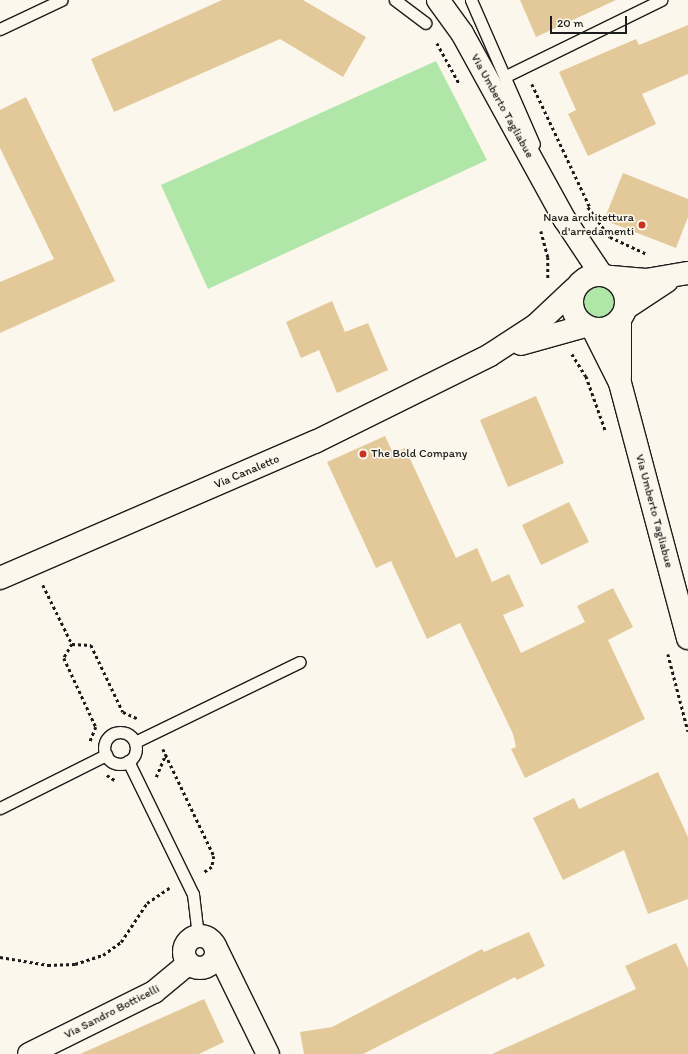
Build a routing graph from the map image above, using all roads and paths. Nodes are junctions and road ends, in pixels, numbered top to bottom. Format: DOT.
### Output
graph roads {
  1 [pos="61,0"];
  2 [pos="395,0"];
  3 [pos="438,0"];
  4 [pos="470,0"];
  5 [pos="661,0"];
  6 [pos="425,23"];
  7 [pos="0,29"];
  8 [pos="506,76"];
  9 [pos="461,87"];
  10 [pos="563,217"];
  11 [pos="538,225"];
  12 [pos="651,255"];
  13 [pos="606,275"];
  14 [pos="681,275"];
  15 [pos="545,286"];
  16 [pos="576,286"];
  17 [pos="623,313"];
  18 [pos="589,327"];
  19 [pos="566,349"];
  20 [pos="490,355"];
  21 [pos="620,383"];
  22 [pos="608,440"];
  23 [pos="33,564"];
  24 [pos="0,578"];
  25 [pos="688,638"];
  26 [pos="300,662"];
  27 [pos="156,732"];
  28 [pos="135,742"];
  29 [pos="106,755"];
  30 [pos="128,761"];
  31 [pos="0,808"];
  32 [pos="186,880"];
  33 [pos="207,941"];
  34 [pos="0,957"];
  35 [pos="29,1054"];
  36 [pos="268,1054"];
  1 -- 7 [label="lane"];
  2 -- 6 [label="lane"];
  3 -- 10 [label="street, Via Umberto Tagliabue"];
  4 -- 8 [label="lane, Via Umberto Tagliabue"];
  5 -- 8 [label="lane"];
  6 -- 9 [label="path"];
  8 -- 10 [label="lane, Via Umberto Tagliabue"];
  10 -- 12 [label="path"];
  10 -- 13 [label="street, Via Umberto Tagliabue"];
  10 -- 16 [label="street, Via Umberto Tagliabue"];
  11 -- 15 [label="path"];
  13 -- 14 [label="street"];
  13 -- 16 [label="street"];
  13 -- 17 [label="street"];
  14 -- 17 [label="street"];
  16 -- 18 [label="street"];
  16 -- 20 [label="street, Via Canaletto"];
  17 -- 18 [label="street"];
  17 -- 21 [label="street, Via Umberto Tagliabue"];
  18 -- 20 [label="street, Via Canaletto"];
  18 -- 21 [label="street, Via Umberto Tagliabue"];
  19 -- 22 [label="path"];
  20 -- 23 [label="street, Via Canaletto"];
  21 -- 25 [label="street, Via Umberto Tagliabue"];
  23 -- 24 [label="street, Via Canaletto"];
  23 -- 27 [label="path"];
  26 -- 27 [label="lane"];
  27 -- 28 [label="lane"];
  27 -- 32 [label="path"];
  28 -- 29 [label="lane"];
  28 -- 30 [label="lane"];
  29 -- 30 [label="lane"];
  29 -- 31 [label="lane"];
  30 -- 32 [label="lane"];
  32 -- 33 [label="lane"];
  32 -- 34 [label="path"];
  33 -- 35 [label="street, Via Sandro Botticelli"];
  33 -- 36 [label="street"];
}
